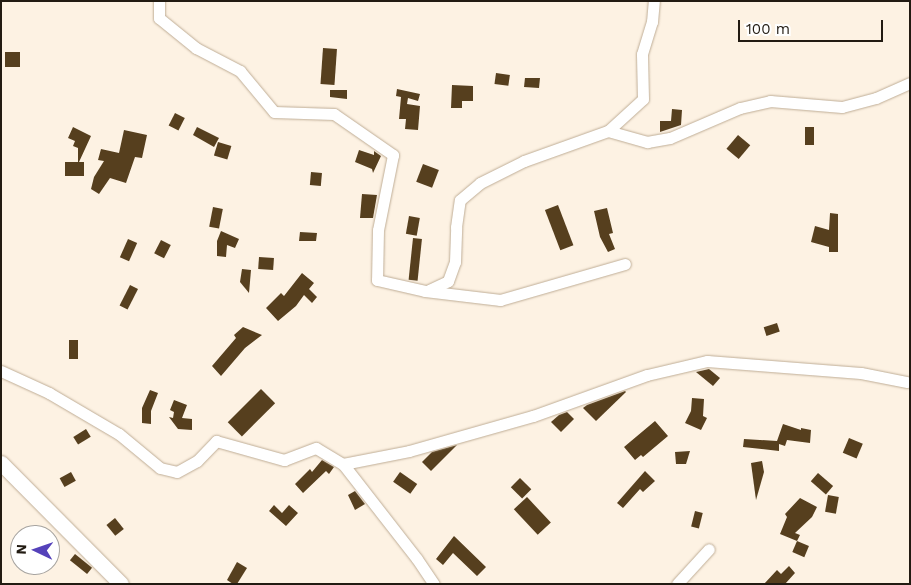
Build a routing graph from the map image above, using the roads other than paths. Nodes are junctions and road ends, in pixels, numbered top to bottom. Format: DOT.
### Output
graph roads {
  1 [pos="159,1"];
  2 [pos="654,1"];
  3 [pos="910,83"];
  4 [pos="608,131"];
  5 [pos="624,264"];
  6 [pos="426,291"];
  7 [pos="1,371"];
  8 [pos="907,382"];
  9 [pos="1,462"];
  10 [pos="343,464"];
  11 [pos="709,549"];
  12 [pos="121,584"];
  13 [pos="434,584"];
  14 [pos="677,584"];
  1 -- 6 [label="street"];
  2 -- 4 [label="street"];
  3 -- 4 [label="street"];
  4 -- 6 [label="street"];
  5 -- 6 [label="street"];
  7 -- 10 [label="street"];
  8 -- 10 [label="street"];
  9 -- 12 [label="main road"];
  10 -- 13 [label="street"];
  11 -- 14 [label="street"];
}
